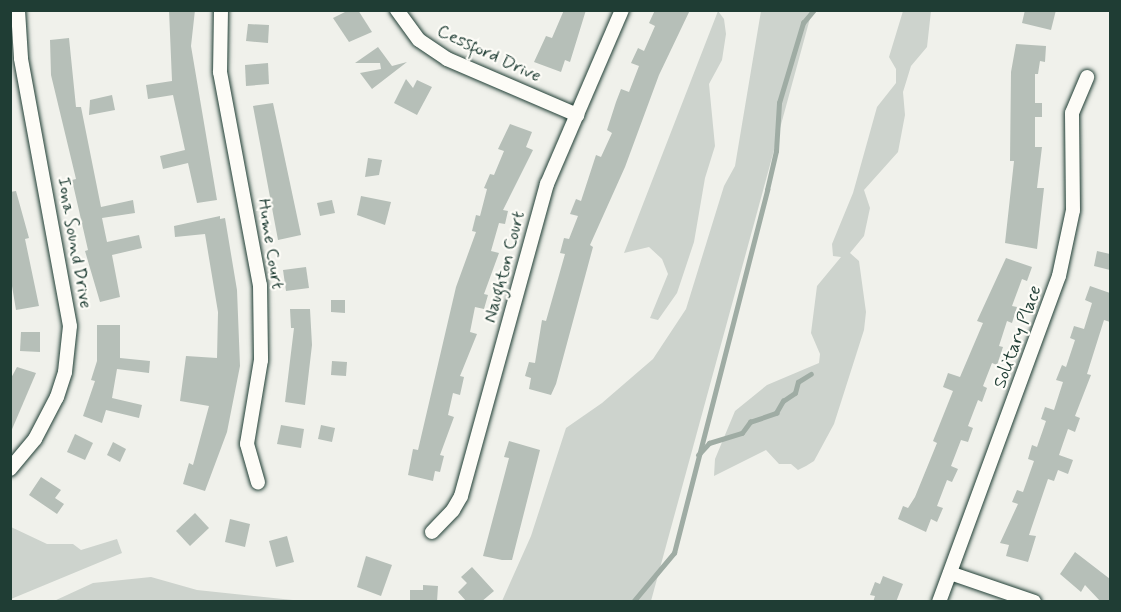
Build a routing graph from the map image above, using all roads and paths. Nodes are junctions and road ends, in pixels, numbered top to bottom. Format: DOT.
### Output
graph roads {
  1 [pos="18,10"];
  2 [pos="221,10"];
  3 [pos="397,10"];
  4 [pos="622,10"];
  5 [pos="1087,77"];
  6 [pos="577,115"];
  7 [pos="10,469"];
  8 [pos="258,482"];
  9 [pos="432,532"];
  10 [pos="950,573"];
  11 [pos="939,602"];
  12 [pos="1034,602"];
  1 -- 7 [label="street, Iona Sound Drive"];
  2 -- 8 [label="street, Hume Court"];
  3 -- 6 [label="street, Cessford Drive"];
  4 -- 6 [label="street, Naughton Court"];
  5 -- 10 [label="street, Solitary Place"];
  6 -- 9 [label="street, Naughton Court"];
  10 -- 11 [label="street, Solitary Place"];
  10 -- 12 [label="street"];
}
